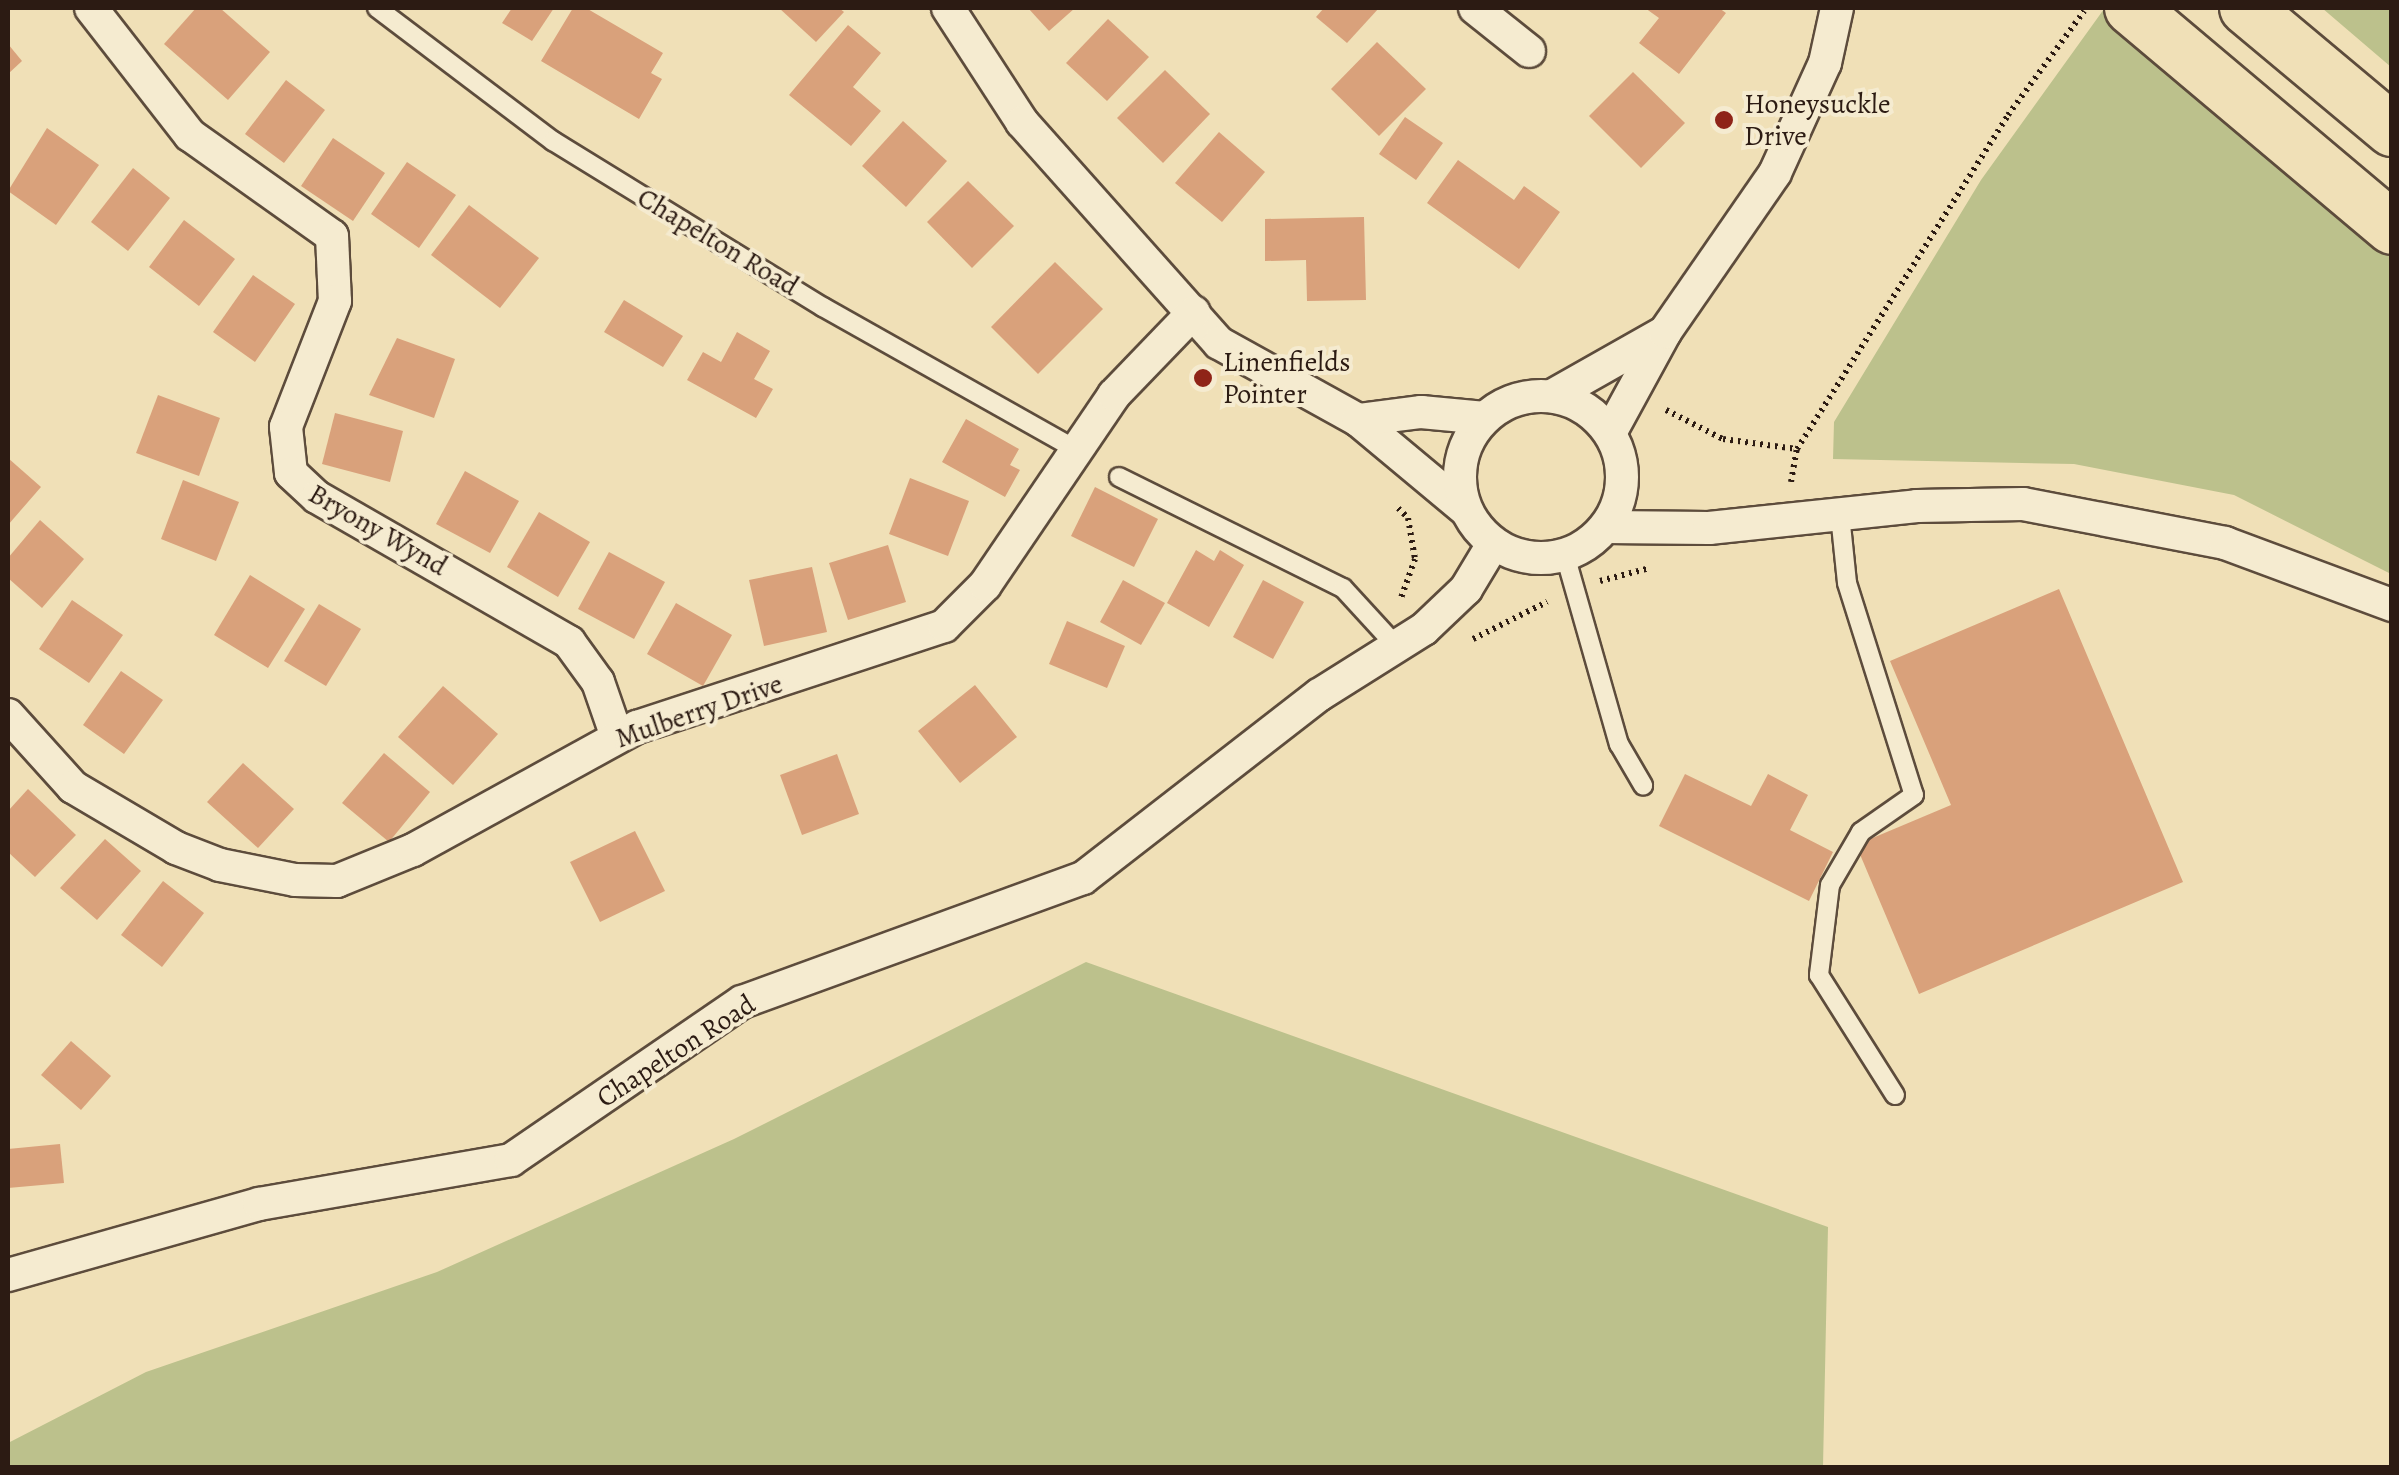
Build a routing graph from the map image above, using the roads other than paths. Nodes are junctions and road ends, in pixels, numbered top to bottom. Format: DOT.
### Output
graph roads {
  1 [pos="91,8"];
  2 [pos="377,8"];
  3 [pos="948,8"];
  4 [pos="1475,8"];
  5 [pos="1837,8"];
  6 [pos="2131,8"];
  7 [pos="2246,8"];
  8 [pos="1529,52"];
  9 [pos="2392,130"];
  10 [pos="2392,228"];
  11 [pos="1194,312"];
  12 [pos="1664,332"];
  13 [pos="1552,396"];
  14 [pos="1485,418"];
  15 [pos="1358,420"];
  16 [pos="1610,433"];
  17 [pos="1076,450"];
  18 [pos="1119,477"];
  19 [pos="1465,509"];
  20 [pos="1840,515"];
  21 [pos="1606,527"];
  22 [pos="1493,544"];
  23 [pos="1565,555"];
  24 [pos="2392,605"];
  25 [pos="1411,638"];
  26 [pos="8,716"];
  27 [pos="618,737"];
  28 [pos="1643,785"];
  29 [pos="1895,1095"];
  30 [pos="8,1275"];
  1 -- 27 [label="street, Bryony Wynd"];
  2 -- 17 [label="lane, Chapelton Road"];
  3 -- 11 [label="street"];
  4 -- 8 [label="street"];
  5 -- 12 [label="street"];
  6 -- 10 [label="main road"];
  7 -- 9 [label="main road"];
  11 -- 15 [label="street"];
  11 -- 17 [label="street, Mulberry Drive"];
  12 -- 13 [label="street"];
  12 -- 16 [label="street"];
  13 -- 14 [label="street"];
  13 -- 16 [label="street"];
  14 -- 15 [label="street"];
  14 -- 19 [label="street"];
  15 -- 19 [label="street"];
  16 -- 21 [label="street"];
  17 -- 27 [label="street, Mulberry Drive"];
  18 -- 25 [label="lane"];
  19 -- 22 [label="street"];
  20 -- 21 [label="street"];
  20 -- 24 [label="street"];
  20 -- 29 [label="lane"];
  21 -- 23 [label="street"];
  22 -- 23 [label="street"];
  22 -- 25 [label="street, Chapelton Road"];
  23 -- 28 [label="lane"];
  25 -- 30 [label="street, Chapelton Road"];
  26 -- 27 [label="street, Mulberry Drive"];
}
